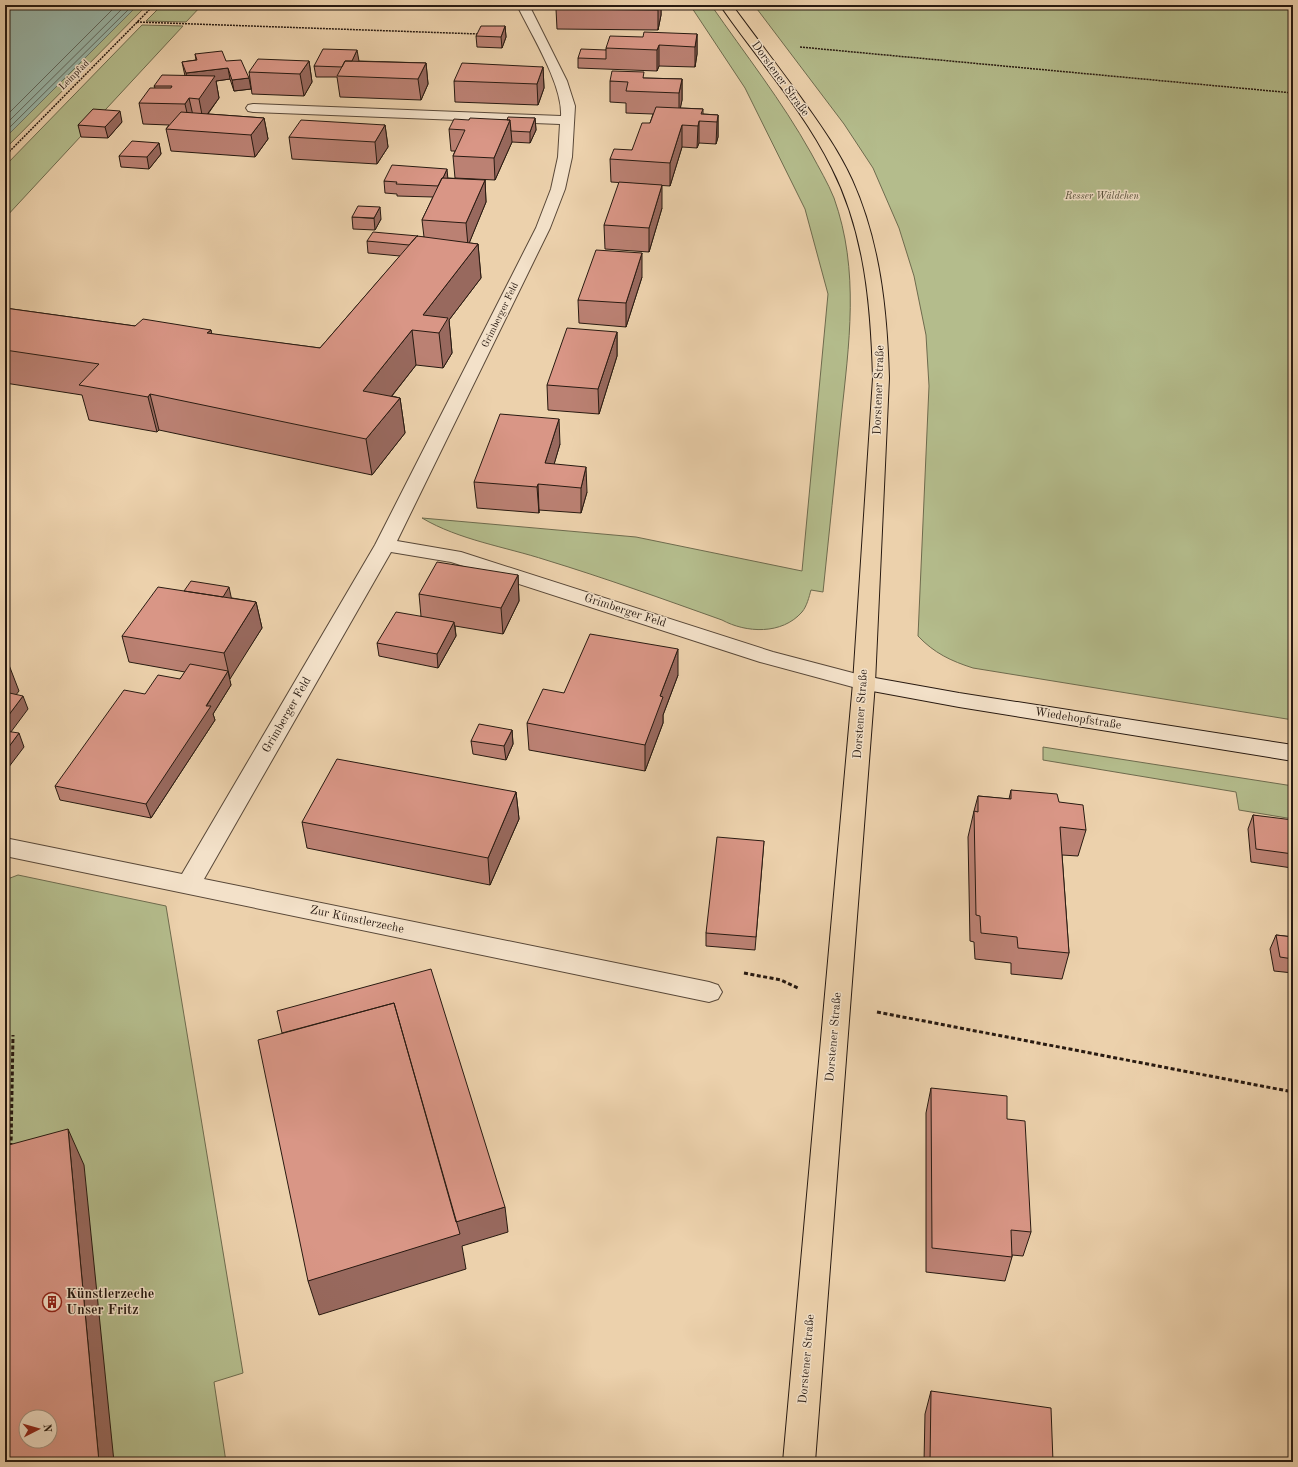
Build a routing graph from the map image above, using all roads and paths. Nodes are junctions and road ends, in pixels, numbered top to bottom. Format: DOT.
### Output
graph roads {
  1 [pos="154,5"];
  2 [pos="523,5"];
  3 [pos="726,5"];
  4 [pos="137,22"];
  5 [pos="540,36"];
  6 [pos="754,43"];
  7 [pos="1293,93"];
  8 [pos="253,108"];
  9 [pos="568,120"];
  10 [pos="5,156"];
  11 [pos="385,545"];
  12 [pos="864,683"];
  13 [pos="1293,753"];
  14 [pos="5,847"];
  15 [pos="188,885"];
  16 [pos="709,992"];
  17 [pos="837,1004"];
  18 [pos="13,1035"];
  19 [pos="1293,1092"];
  20 [pos="11,1154"];
  21 [pos="798,1462"];
  1 -- 4 [label="path, Leinpfad"];
  2 -- 5 [label="street, Grimberger Feld"];
  3 -- 6 [label="main road, Dorstener Straße"];
  4 -- 5 [label="path"];
  4 -- 10 [label="path, Leinpfad"];
  5 -- 9 [label="street, Grimberger Feld"];
  6 -- 7 [label="path"];
  6 -- 12 [label="main road, Dorstener Straße"];
  8 -- 9 [label="street"];
  9 -- 11 [label="street, Grimberger Feld"];
  11 -- 12 [label="street, Grimberger Feld"];
  11 -- 15 [label="street, Grimberger Feld"];
  12 -- 13 [label="street, Wiedehopfstraße"];
  12 -- 17 [label="main road, Dorstener Straße"];
  14 -- 15 [label="street, Zur Künstlerzeche"];
  15 -- 16 [label="street, Zur Künstlerzeche"];
  16 -- 17 [label="path"];
  17 -- 19 [label="path"];
  17 -- 21 [label="main road, Dorstener Straße"];
  18 -- 20 [label="path"];
}
